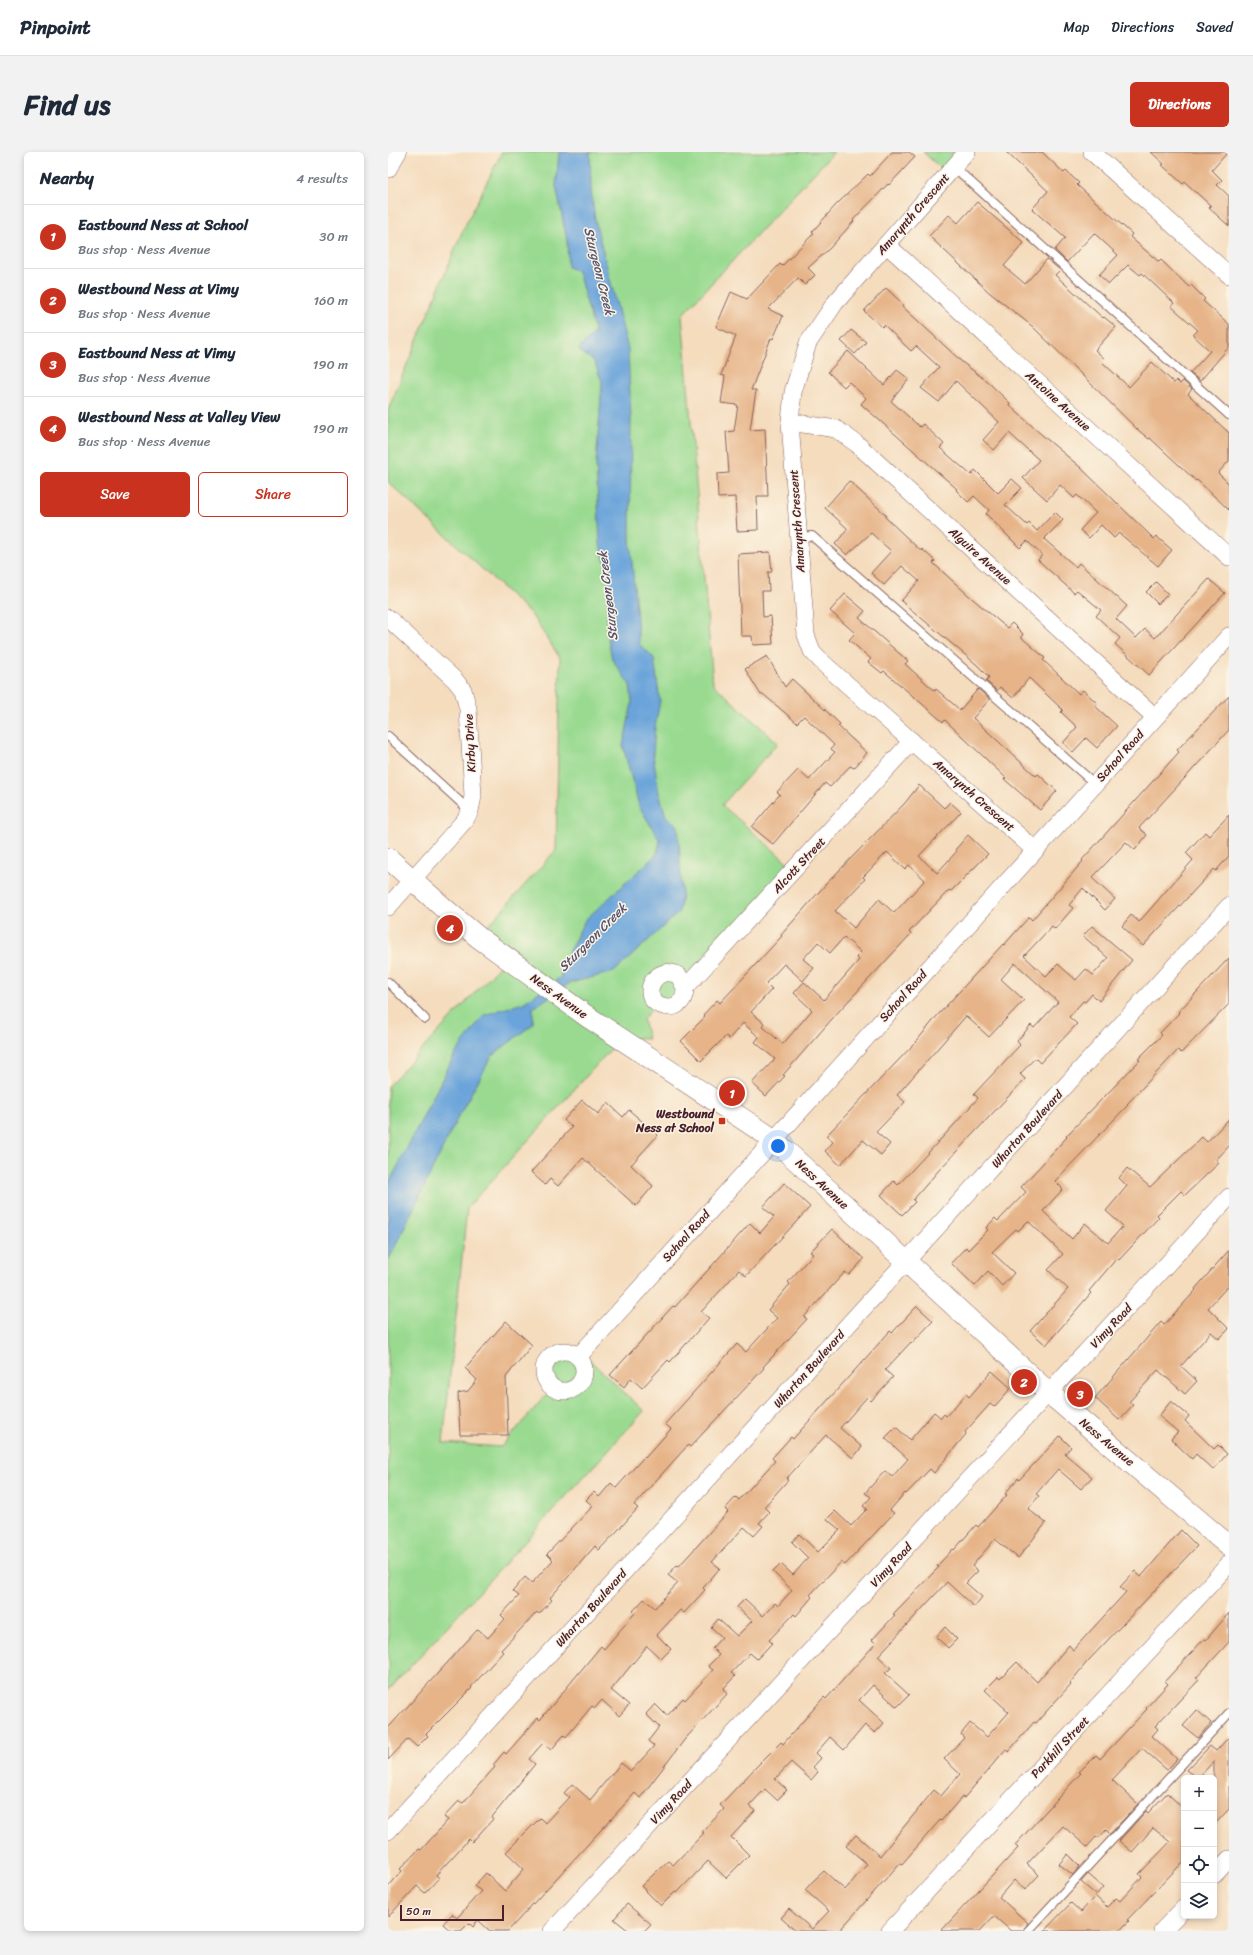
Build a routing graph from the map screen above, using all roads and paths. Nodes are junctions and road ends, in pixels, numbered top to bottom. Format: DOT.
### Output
graph roads {
  1 [pos="398,152"];
  2 [pos="967,152"];
  3 [pos="1092,152"];
  4 [pos="954,167"];
  5 [pos="388,170"];
  6 [pos="887,245"];
  7 [pos="1229,275"];
  8 [pos="1229,415"];
  9 [pos="790,422"];
  10 [pos="798,537"];
  11 [pos="1229,557"];
  12 [pos="388,618"];
  13 [pos="1229,636"];
  14 [pos="1155,717"];
  15 [pos="388,736"];
  16 [pos="912,741"];
  17 [pos="1095,784"];
  18 [pos="470,811"];
  19 [pos="1035,850"];
  20 [pos="388,858"];
  21 [pos="413,880"];
  22 [pos="1229,906"];
  23 [pos="388,907"];
  24 [pos="388,982"];
  25 [pos="685,988"];
  26 [pos="425,1018"];
  27 [pos="773,1140"];
  28 [pos="1229,1197"];
  29 [pos="906,1262"];
  30 [pos="578,1357"];
  31 [pos="1049,1393"];
  32 [pos="1229,1546"];
  33 [pos="1229,1564"];
  34 [pos="1229,1713"];
  35 [pos="388,1831"];
  36 [pos="1229,1859"];
  37 [pos="1217,1872"];
  38 [pos="1181,1911"];
  39 [pos="552,1931"];
  40 [pos="890,1931"];
  41 [pos="1028,1931"];
  42 [pos="1162,1931"];
  1 -- 5 [label="street"];
  2 -- 4 [label="street, Amarynth Crescent"];
  3 -- 7 [label="street"];
  4 -- 6 [label="street, Amarynth Crescent"];
  4 -- 8 [label="lane"];
  6 -- 9 [label="street, Amarynth Crescent"];
  6 -- 11 [label="street, Antoine Avenue"];
  9 -- 10 [label="street, Amarynth Crescent"];
  9 -- 14 [label="street, Alguire Avenue"];
  10 -- 16 [label="street, Amarynth Crescent"];
  10 -- 17 [label="lane"];
  12 -- 18 [label="street, Kirby Drive"];
  13 -- 14 [label="street, School Road"];
  14 -- 17 [label="street, School Road"];
  15 -- 18 [label="lane"];
  16 -- 19 [label="street, Amarynth Crescent"];
  16 -- 25 [label="street, Alcott Street"];
  17 -- 19 [label="street, School Road"];
  18 -- 21 [label="street, Kirby Drive"];
  19 -- 27 [label="street, School Road"];
  20 -- 21 [label="street, Ness Avenue"];
  21 -- 23 [label="street, Kirby Drive"];
  21 -- 27 [label="street, Ness Avenue"];
  22 -- 29 [label="street, Wharton Boulevard"];
  24 -- 26 [label="lane"];
  27 -- 29 [label="street, Ness Avenue"];
  27 -- 30 [label="street, School Road"];
  28 -- 31 [label="street, Vimy Road"];
  29 -- 31 [label="street, Ness Avenue"];
  29 -- 35 [label="street, Wharton Boulevard"];
  31 -- 32 [label="street, Ness Avenue"];
  31 -- 39 [label="street, Vimy Road"];
  33 -- 40 [label="street, Parkhill Street"];
  34 -- 41 [label="lane"];
  36 -- 37 [label="street"];
  38 -- 42 [label="street"];
}
